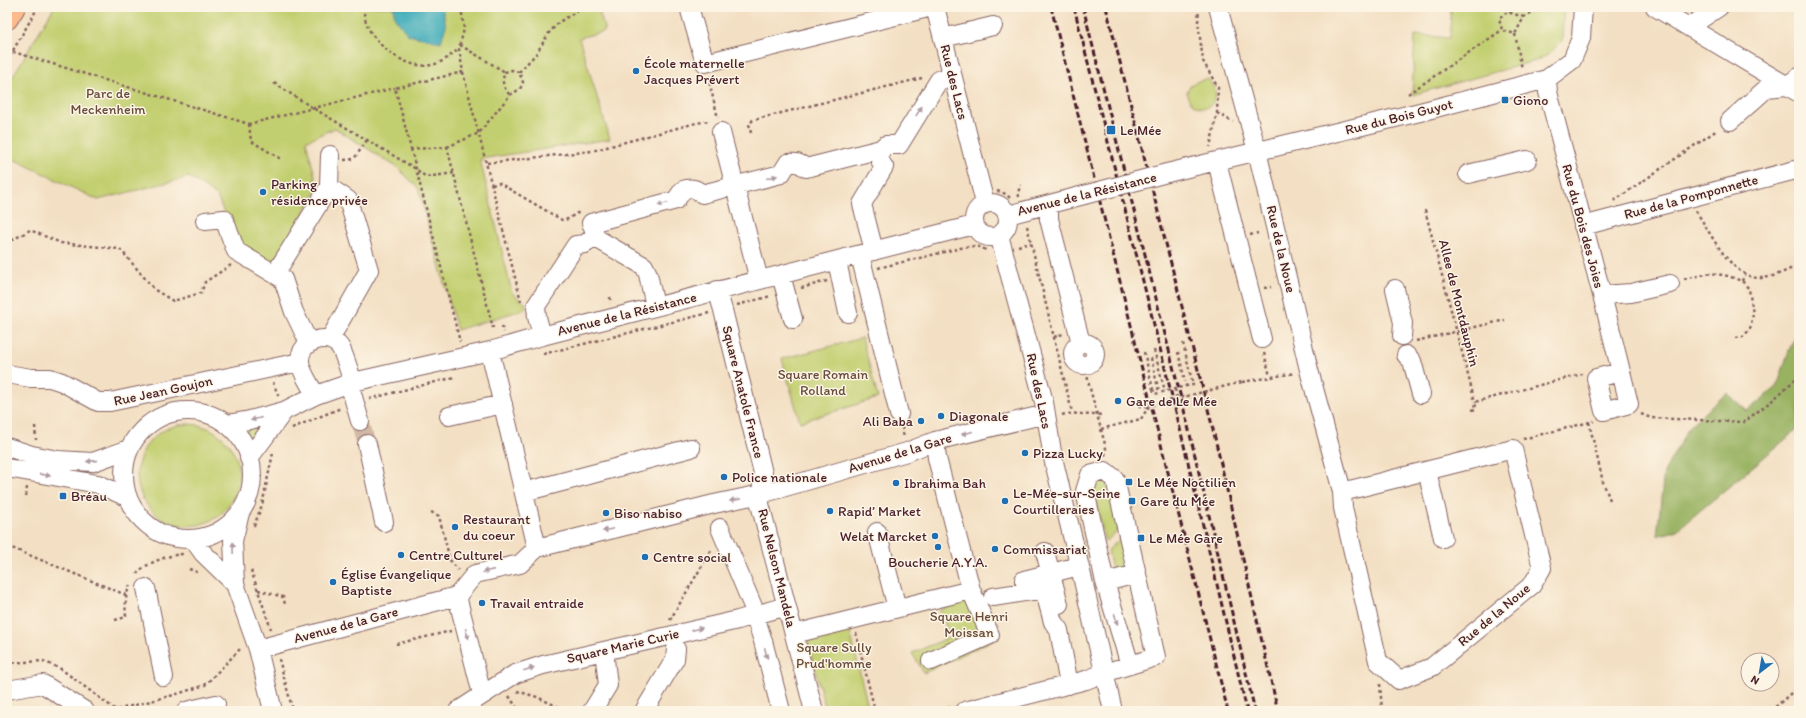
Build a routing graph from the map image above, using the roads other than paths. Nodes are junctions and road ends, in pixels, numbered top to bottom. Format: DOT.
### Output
graph roads {
  1 [pos="14,7"];
  2 [pos="689,7"];
  3 [pos="932,7"];
  4 [pos="935,7"];
  5 [pos="1218,7"];
  6 [pos="1583,7"];
  7 [pos="1654,7"];
  8 [pos="1719,7"];
  9 [pos="7,18"];
  10 [pos="993,26"];
  11 [pos="1689,27"];
  12 [pos="943,38"];
  13 [pos="952,75"];
  14 [pos="1547,79"];
  15 [pos="1795,85"];
  16 [pos="1730,121"];
  17 [pos="720,128"];
  18 [pos="881,149"];
  19 [pos="1258,151"];
  20 [pos="1214,156"];
  21 [pos="330,158"];
  22 [pos="1527,160"];
  23 [pos="1799,169"];
  24 [pos="1167,174"];
  25 [pos="1468,174"];
  26 [pos="734,186"];
  27 [pos="329,188"];
  28 [pos="986,204"];
  29 [pos="1049,204"];
  30 [pos="1008,215"];
  31 [pos="205,221"];
  32 [pos="974,225"];
  33 [pos="1583,226"];
  34 [pos="592,230"];
  35 [pos="999,235"];
  36 [pos="867,253"];
  37 [pos="837,261"];
  38 [pos="275,274"];
  39 [pos="781,275"];
  40 [pos="759,280"];
  41 [pos="1669,285"];
  42 [pos="1395,289"];
  43 [pos="717,290"];
  44 [pos="1602,295"];
  45 [pos="655,306"];
  46 [pos="848,313"];
  47 [pos="793,319"];
  48 [pos="542,336"];
  49 [pos="1262,338"];
  50 [pos="330,339"];
  51 [pos="309,343"];
  52 [pos="490,351"];
  53 [pos="300,362"];
  54 [pos="1087,365"];
  55 [pos="1621,372"];
  56 [pos="7,374"];
  57 [pos="351,382"];
  58 [pos="1421,394"];
  59 [pos="316,395"];
  60 [pos="503,404"];
  61 [pos="284,411"];
  62 [pos="899,414"];
  63 [pos="1046,414"];
  64 [pos="449,416"];
  65 [pos="360,421"];
  66 [pos="227,424"];
  67 [pos="935,440"];
  68 [pos="367,444"];
  69 [pos="7,447"];
  70 [pos="691,448"];
  71 [pos="129,449"];
  72 [pos="250,458"];
  73 [pos="7,468"];
  74 [pos="1427,471"];
  75 [pos="524,492"];
  76 [pos="1342,492"];
  77 [pos="761,494"];
  78 [pos="127,497"];
  79 [pos="240,512"];
  80 [pos="384,522"];
  81 [pos="720,528"];
  82 [pos="877,532"];
  83 [pos="1443,538"];
  84 [pos="191,547"];
  85 [pos="537,548"];
  86 [pos="1045,552"];
  87 [pos="1079,566"];
  88 [pos="1051,573"];
  89 [pos="1137,574"];
  90 [pos="1024,580"];
  91 [pos="1105,582"];
  92 [pos="235,584"];
  93 [pos="146,588"];
  94 [pos="462,590"];
  95 [pos="970,590"];
  96 [pos="993,597"];
  97 [pos="787,608"];
  98 [pos="897,608"];
  99 [pos="754,612"];
  100 [pos="1063,618"];
  101 [pos="794,634"];
  102 [pos="674,642"];
  103 [pos="256,643"];
  104 [pos="604,651"];
  105 [pos="931,661"];
  106 [pos="1130,665"];
  107 [pos="1104,673"];
  108 [pos="164,677"];
  109 [pos="1069,685"];
  110 [pos="7,690"];
  111 [pos="494,691"];
  112 [pos="216,704"];
  113 [pos="85,711"];
  114 [pos="186,711"];
  115 [pos="273,711"];
  116 [pos="458,711"];
  117 [pos="592,711"];
  118 [pos="644,711"];
  119 [pos="781,711"];
  120 [pos="814,711"];
  121 [pos="965,711"];
  122 [pos="1113,711"];
  1 -- 9 [label="main road"];
  2 -- 3 [label="street"];
  4 -- 12 [label="street, Rue des Lacs"];
  5 -- 19 [label="street, Rue de la Noue"];
  6 -- 14 [label="street, Rue du Bois Guyot"];
  7 -- 11 [label="street"];
  8 -- 11 [label="street"];
  10 -- 12 [label="street"];
  11 -- 15 [label="street"];
  12 -- 13 [label="street, Rue des Lacs"];
  18 -- 13 [label="street, one-way"];
  13 -- 28 [label="street, Rue des Lacs"];
  14 -- 19 [label="street, Rue du Bois Guyot"];
  14 -- 33 [label="street, Rue du Bois des Joies"];
  15 -- 16 [label="street"];
  17 -- 26 [label="street"];
  26 -- 18 [label="street, one-way"];
  18 -- 36 [label="street"];
  19 -- 20 [label="street, Rue du Bois Guyot"];
  19 -- 76 [label="street, Rue de la Noue"];
  20 -- 24 [label="street, Rue du Bois Guyot"];
  20 -- 49 [label="street"];
  21 -- 27 [label="street"];
  22 -- 25 [label="street"];
  23 -- 33 [label="street, Rue de la Pomponnette"];
  24 -- 29 [label="street, Avenue de la Résistance, bridge"];
  26 -- 34 [label="street, one-way"];
  26 -- 40 [label="street"];
  27 -- 38 [label="street"];
  27 -- 50 [label="street"];
  28 -- 30 [label="street"];
  28 -- 32 [label="street"];
  29 -- 30 [label="street, Avenue de la Résistance"];
  29 -- 54 [label="street"];
  30 -- 35 [label="street"];
  31 -- 38 [label="street"];
  32 -- 35 [label="street"];
  32 -- 36 [label="street, Avenue de la Résistance"];
  33 -- 44 [label="street, Rue du Bois des Joies"];
  34 -- 45 [label="street"];
  34 -- 48 [label="street"];
  35 -- 63 [label="street, Rue des Lacs"];
  36 -- 37 [label="street, Avenue de la Résistance"];
  36 -- 62 [label="street"];
  37 -- 39 [label="street, Avenue de la Résistance"];
  37 -- 46 [label="street"];
  38 -- 51 [label="street"];
  39 -- 40 [label="street, Avenue de la Résistance"];
  39 -- 47 [label="street"];
  40 -- 43 [label="street, Avenue de la Résistance"];
  41 -- 44 [label="street"];
  42 -- 58 [label="street"];
  43 -- 45 [label="street, Avenue de la Résistance"];
  43 -- 77 [label="street, Square Anatole France"];
  44 -- 55 [label="street, Rue du Bois des Joies"];
  45 -- 48 [label="street, Avenue de la Résistance"];
  48 -- 52 [label="street, Avenue de la Résistance"];
  50 -- 51 [label="street"];
  50 -- 57 [label="street"];
  51 -- 53 [label="street"];
  52 -- 57 [label="street, Avenue de la Résistance"];
  52 -- 60 [label="street"];
  53 -- 56 [label="street, Rue Jean Goujon"];
  53 -- 59 [label="street"];
  55 -- 55 [label="street, Rue du Bois des Joies"];
  57 -- 59 [label="street, Avenue de la Résistance"];
  57 -- 65 [label="street"];
  59 -- 61 [label="street, Avenue de la Résistance"];
  60 -- 64 [label="street"];
  60 -- 75 [label="street"];
  61 -- 66 [label="street, Avenue de la Résistance, one-way"];
  61 -- 72 [label="street, Avenue de la Résistance"];
  63 -- 67 [label="street, Avenue de la Gare, one-way"];
  63 -- 87 [label="street, Rue des Lacs"];
  66 -- 71 [label="street"];
  66 -- 72 [label="street"];
  67 -- 77 [label="street, Avenue de la Gare"];
  67 -- 95 [label="street"];
  68 -- 80 [label="street"];
  71 -- 69 [label="street, one-way"];
  70 -- 75 [label="street"];
  71 -- 78 [label="street"];
  72 -- 79 [label="street"];
  73 -- 78 [label="street, one-way"];
  74 -- 76 [label="street"];
  74 -- 76 [label="street, Rue de la Noue"];
  74 -- 83 [label="street"];
  75 -- 85 [label="street"];
  77 -- 85 [label="street, Avenue de la Gare, one-way"];
  77 -- 97 [label="street, Rue Nelson Mandela"];
  78 -- 84 [label="street"];
  79 -- 84 [label="street"];
  92 -- 79 [label="street, one-way"];
  81 -- 99 [label="street"];
  82 -- 98 [label="street"];
  84 -- 92 [label="street"];
  85 -- 94 [label="street, Avenue de la Gare, one-way"];
  86 -- 88 [label="street"];
  87 -- 88 [label="street"];
  87 -- 107 [label="street, Rue des Lacs"];
  88 -- 90 [label="street"];
  88 -- 100 [label="street"];
  89 -- 91 [label="street"];
  89 -- 91 [label="street"];
  89 -- 106 [label="street"];
  91 -- 106 [label="street, one-way"];
  92 -- 103 [label="street"];
  93 -- 108 [label="street"];
  94 -- 103 [label="street, Avenue de la Gare"];
  94 -- 111 [label="street, one-way"];
  95 -- 98 [label="street"];
  95 -- 105 [label="street"];
  96 -- 109 [label="street"];
  97 -- 99 [label="street, Square Marie Curie"];
  97 -- 101 [label="street, Rue Nelson Mandela"];
  98 -- 101 [label="street"];
  102 -- 99 [label="street, Square Marie Curie, one-way"];
  99 -- 119 [label="street, one-way"];
  101 -- 120 [label="street, Rue Nelson Mandela"];
  102 -- 104 [label="street, Square Marie Curie"];
  102 -- 118 [label="street"];
  103 -- 115 [label="street"];
  111 -- 104 [label="street, Square Marie Curie, one-way"];
  104 -- 117 [label="street"];
  106 -- 107 [label="street"];
  107 -- 109 [label="street"];
  107 -- 122 [label="street, Rue des Lacs"];
  109 -- 121 [label="street"];
  110 -- 113 [label="street"];
  111 -- 116 [label="street, Square Marie Curie"];
  112 -- 114 [label="street"];
}
